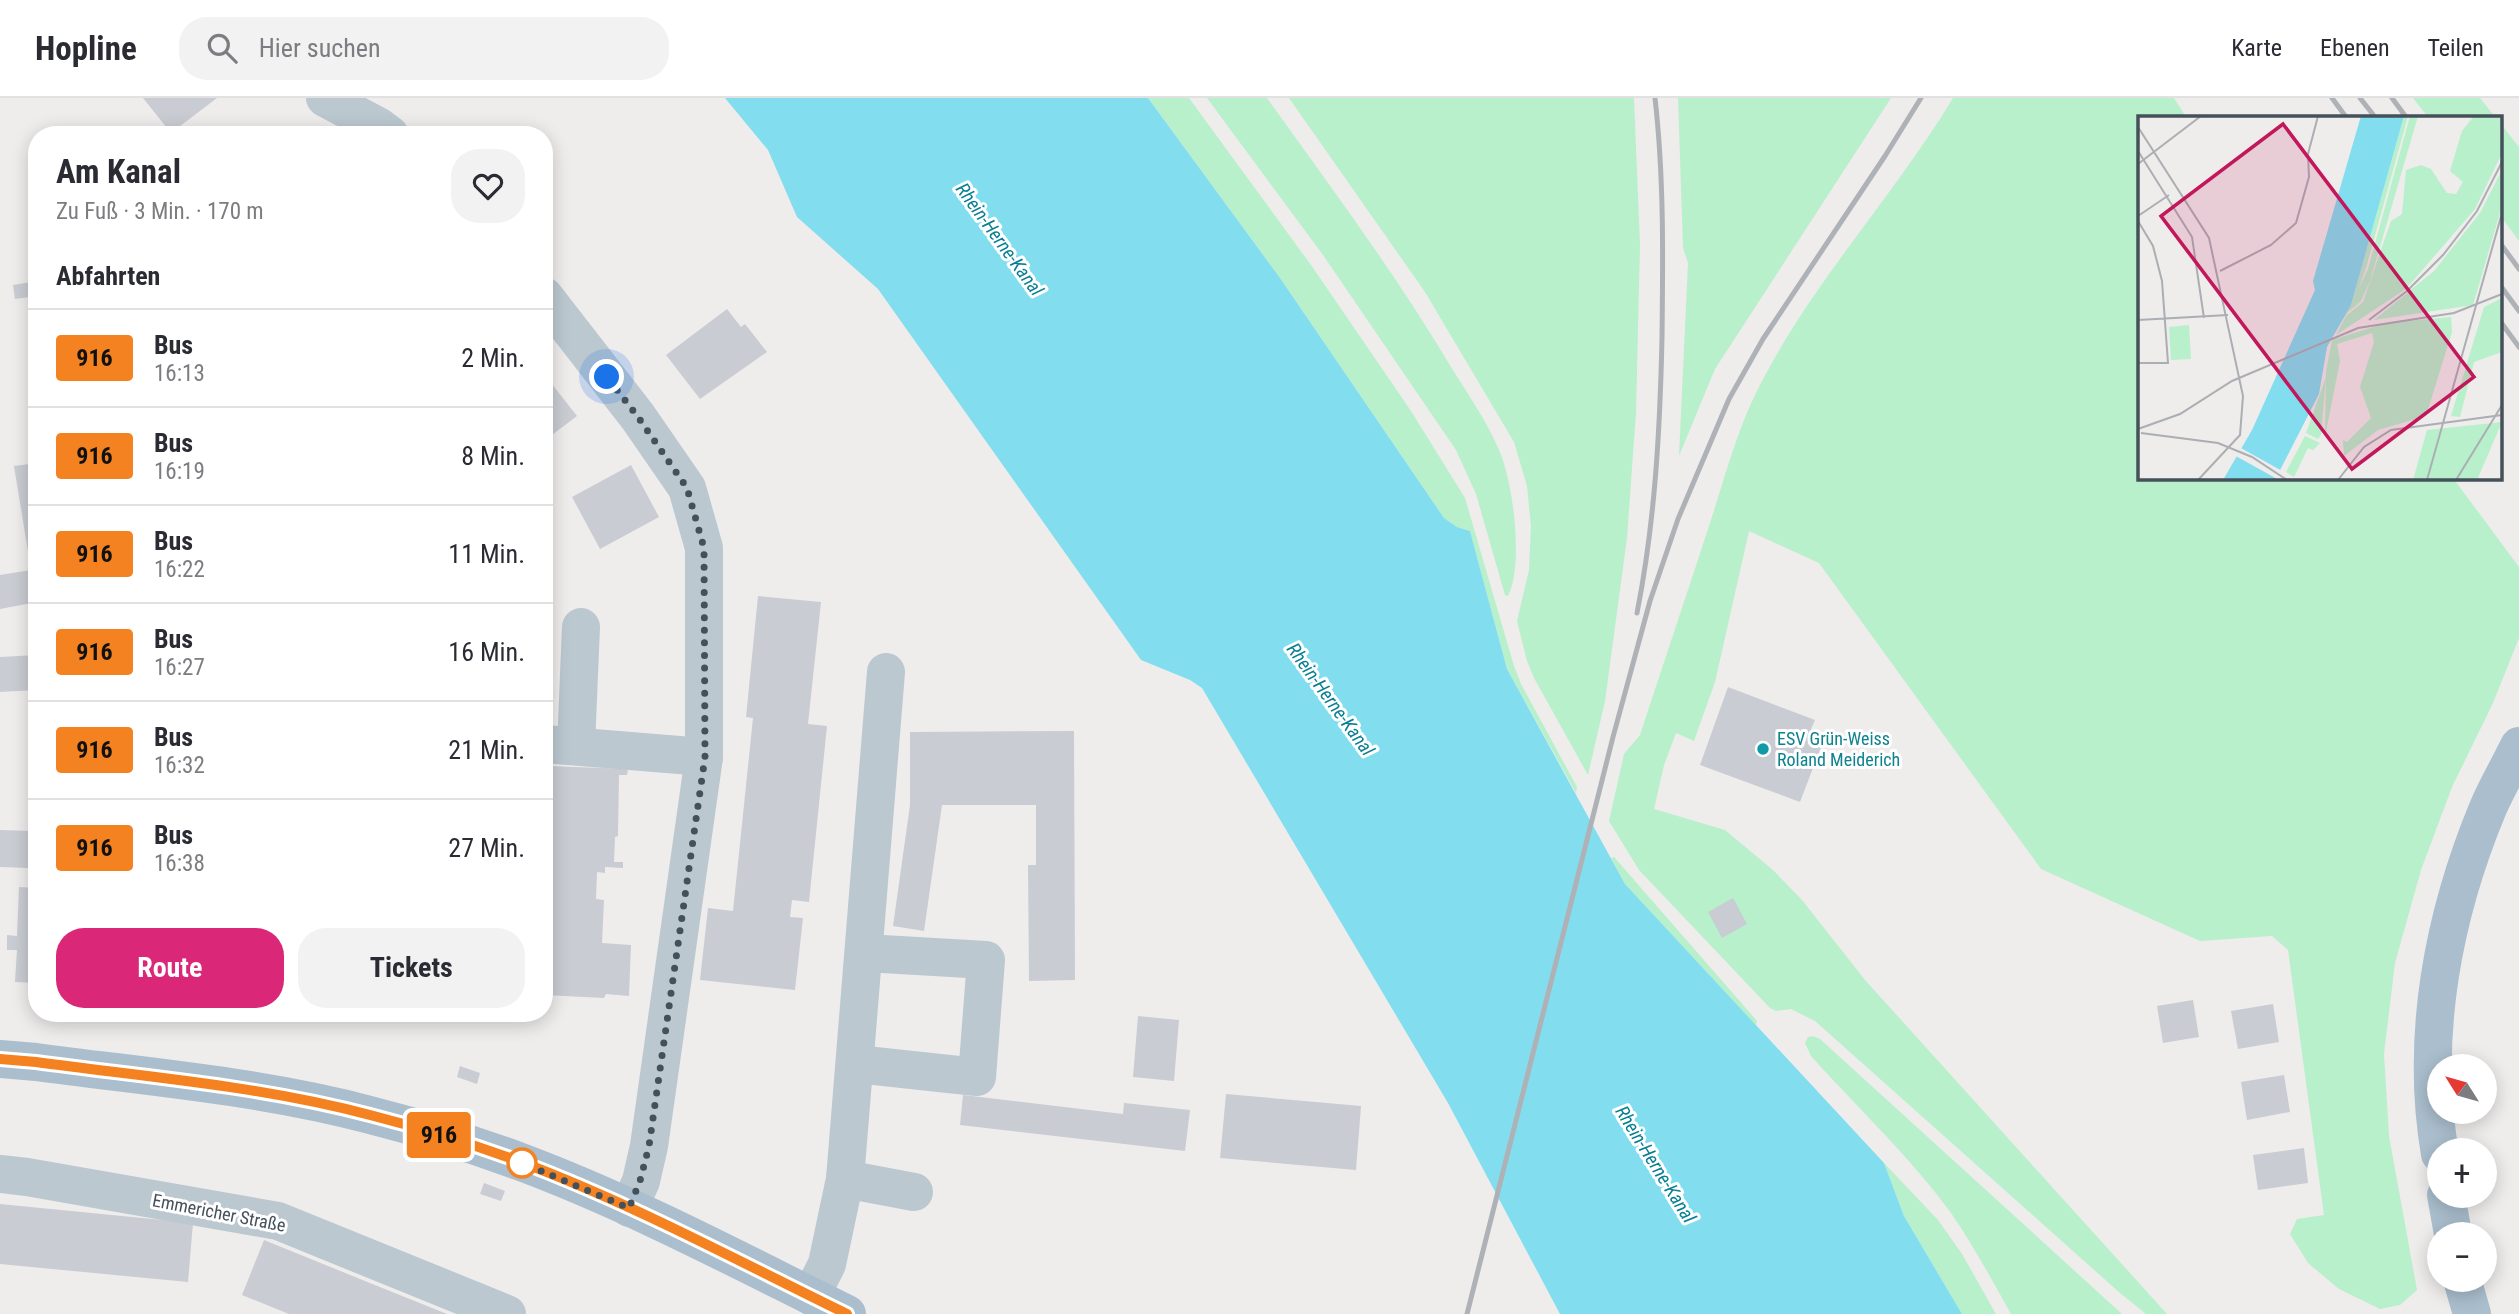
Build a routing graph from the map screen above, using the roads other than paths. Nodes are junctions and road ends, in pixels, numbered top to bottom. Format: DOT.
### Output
graph roads {
  1 [pos="325,98"];
  2 [pos="369,126"];
  3 [pos="553,308"];
  4 [pos="581,627"];
  5 [pos="886,671"];
  6 [pos="560,745"];
  7 [pos="2519,746"];
  8 [pos="705,757"];
  9 [pos="865,953"];
  10 [pos="0,1059"];
  11 [pos="856,1064"];
  12 [pos="2439,1138"];
  13 [pos="0,1174"];
  14 [pos="845,1179"];
  15 [pos="914,1192"];
  16 [pos="629,1208"];
  17 [pos="2466,1292"];
  18 [pos="811,1296"];
  19 [pos="507,1314"];
  20 [pos="847,1314"];
  21 [pos="2472,1314"];
  1 -- 2 [label="street"];
  3 -- 8 [label="street"];
  4 -- 6 [label="street"];
  5 -- 9 [label="street"];
  6 -- 8 [label="street"];
  7 -- 12 [label="main road"];
  8 -- 16 [label="street"];
  9 -- 11 [label="street"];
  9 -- 11 [label="street"];
  10 -- 16 [label="main road"];
  11 -- 14 [label="street"];
  13 -- 19 [label="street, Emmericher Straße"];
  14 -- 15 [label="street"];
  14 -- 18 [label="street"];
  16 -- 18 [label="main road"];
  17 -- 21 [label="main road"];
  18 -- 20 [label="main road"];
}
